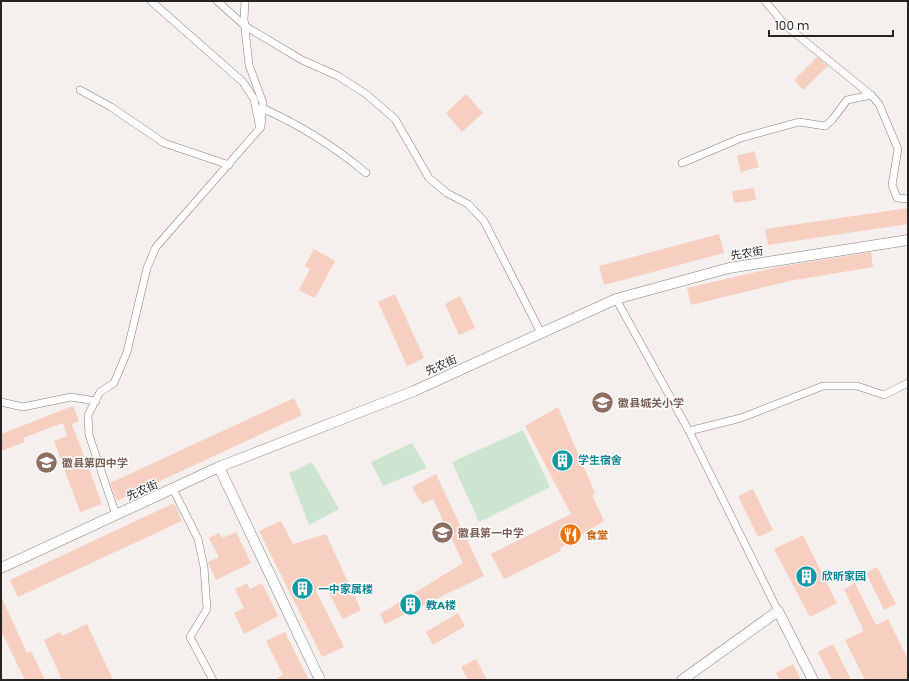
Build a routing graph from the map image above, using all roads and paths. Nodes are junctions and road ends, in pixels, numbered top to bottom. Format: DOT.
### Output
graph roads {
  1 [pos="151,1"];
  2 [pos="217,1"];
  3 [pos="245,1"];
  4 [pos="765,1"];
  5 [pos="246,26"];
  6 [pos="80,90"];
  7 [pos="871,95"];
  8 [pos="262,108"];
  9 [pos="261,127"];
  10 [pos="682,163"];
  11 [pos="229,165"];
  12 [pos="366,173"];
  13 [pos="908,199"];
  14 [pos="908,240"];
  15 [pos="616,299"];
  16 [pos="541,333"];
  17 [pos="908,383"];
  18 [pos="96,401"];
  19 [pos="1,402"];
  20 [pos="689,431"];
  21 [pos="219,467"];
  22 [pos="173,489"];
  23 [pos="116,515"];
  24 [pos="1,568"];
  25 [pos="778,611"];
  26 [pos="213,680"];
  27 [pos="320,680"];
  28 [pos="682,680"];
  29 [pos="813,680"];
  1 -- 9 [label="street"];
  2 -- 5 [label="street"];
  3 -- 5 [label="street"];
  4 -- 7 [label="street"];
  5 -- 8 [label="street"];
  5 -- 16 [label="street"];
  6 -- 11 [label="street"];
  7 -- 10 [label="street"];
  7 -- 13 [label="street"];
  8 -- 9 [label="street"];
  8 -- 12 [label="street"];
  9 -- 11 [label="street"];
  11 -- 18 [label="street"];
  14 -- 15 [label="main road, 先农街"];
  15 -- 16 [label="main road, 先农街"];
  15 -- 20 [label="street"];
  16 -- 21 [label="main road, 先农街"];
  17 -- 20 [label="street"];
  18 -- 19 [label="street"];
  18 -- 23 [label="street"];
  20 -- 25 [label="street"];
  21 -- 22 [label="main road, 先农街"];
  21 -- 27 [label="main road"];
  22 -- 23 [label="main road, 先农街"];
  22 -- 26 [label="street"];
  23 -- 24 [label="main road, 先农街"];
  25 -- 28 [label="main road"];
  25 -- 29 [label="main road"];
}
